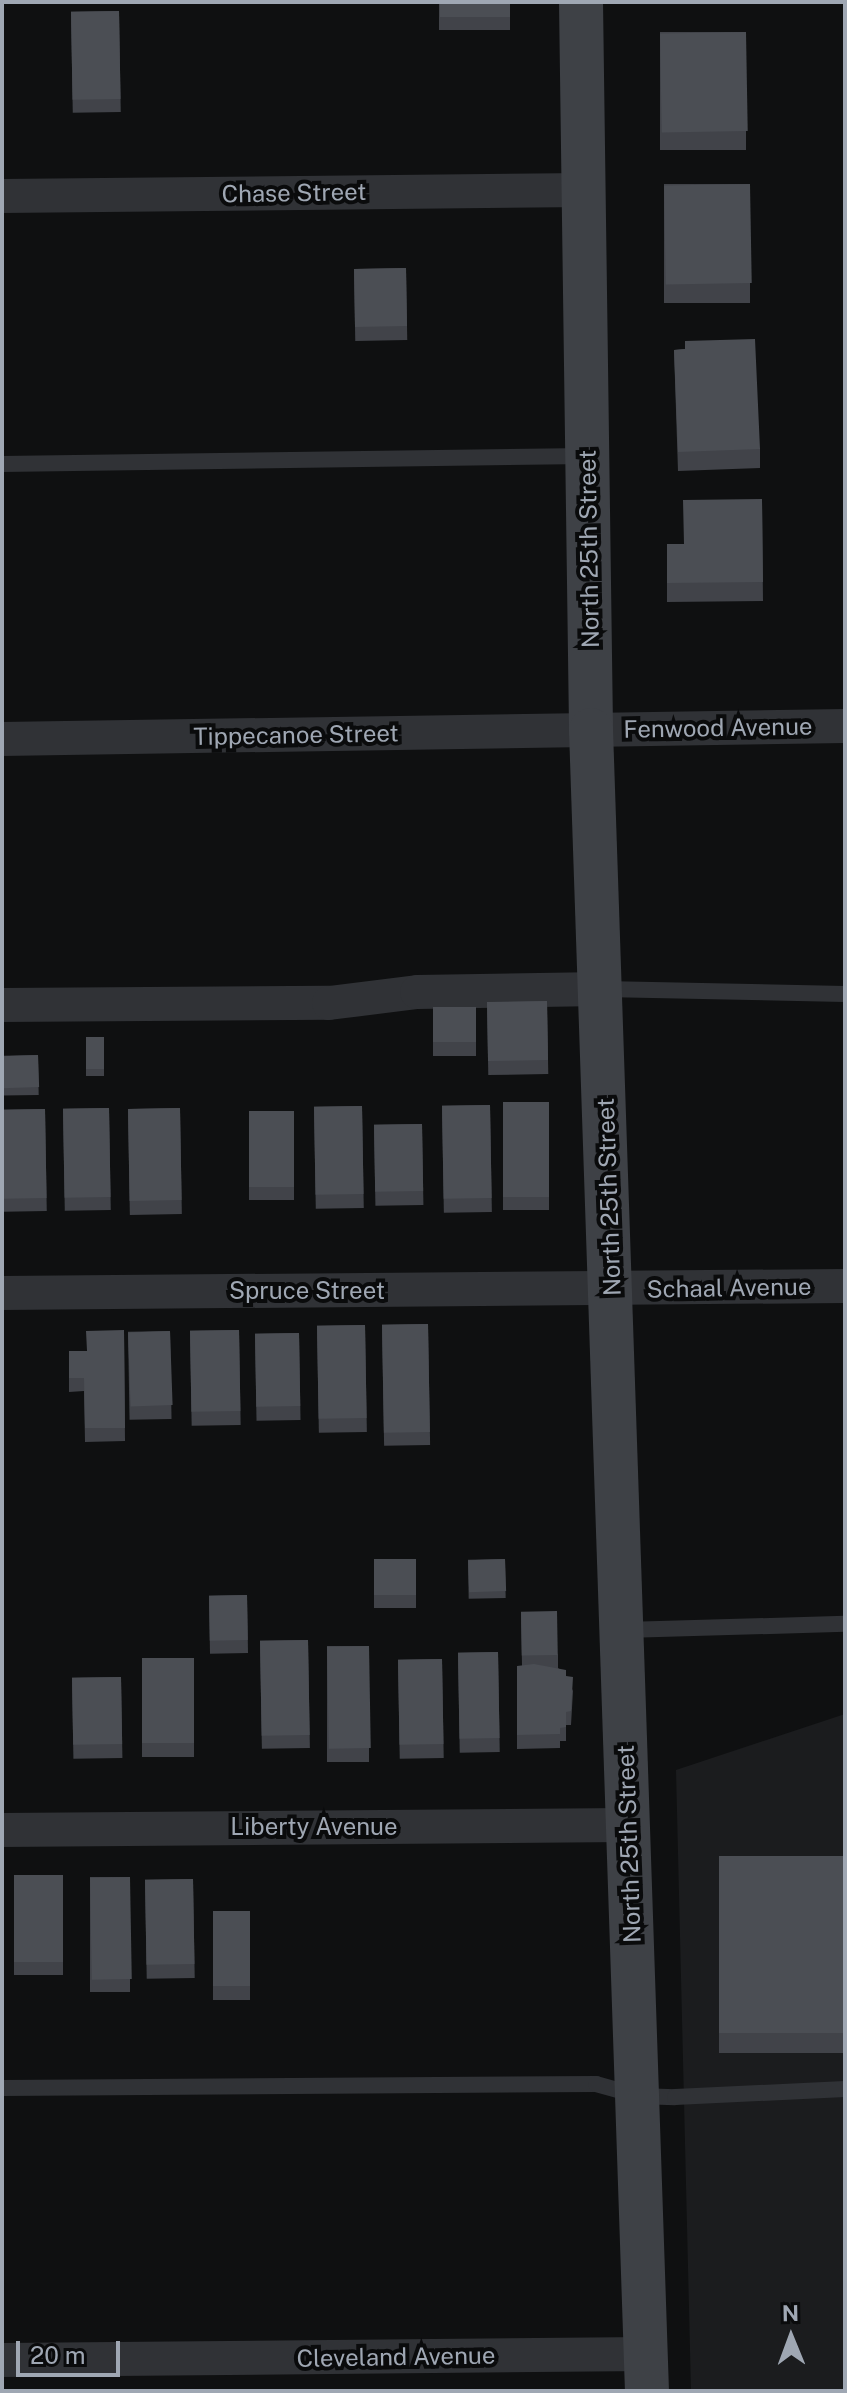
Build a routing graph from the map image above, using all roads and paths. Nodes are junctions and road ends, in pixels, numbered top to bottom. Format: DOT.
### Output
graph roads {
  1 [pos="581,2"];
  2 [pos="586,190"];
  3 [pos="2,196"];
  4 [pos="588,456"];
  5 [pos="2,464"];
  6 [pos="845,726"];
  7 [pos="591,730"];
  8 [pos="2,739"];
  9 [pos="601,989"];
  10 [pos="845,994"];
  11 [pos="2,1005"];
  12 [pos="845,1286"];
  13 [pos="612,1289"];
  14 [pos="2,1293"];
  15 [pos="845,1624"];
  16 [pos="624,1630"];
  17 [pos="626,1825"];
  18 [pos="2,1830"];
  19 [pos="2,2088"];
  20 [pos="845,2089"];
  21 [pos="639,2096"];
  22 [pos="2,2360"];
  23 [pos="647,2373"];
  1 -- 2 [label="street, North 25th Street"];
  2 -- 3 [label="street, Chase Street"];
  2 -- 4 [label="street, North 25th Street"];
  4 -- 5 [label="lane"];
  4 -- 7 [label="street, North 25th Street"];
  6 -- 7 [label="street, Fenwood Avenue"];
  7 -- 8 [label="street, Tippecanoe Street"];
  7 -- 9 [label="street, North 25th Street"];
  9 -- 10 [label="lane"];
  9 -- 11 [label="street"];
  9 -- 13 [label="street, North 25th Street"];
  12 -- 13 [label="street, Schaal Avenue"];
  13 -- 14 [label="street, Spruce Street"];
  13 -- 16 [label="street, North 25th Street"];
  15 -- 16 [label="lane"];
  16 -- 17 [label="street, North 25th Street"];
  17 -- 18 [label="street, Liberty Avenue"];
  17 -- 21 [label="street, North 25th Street"];
  19 -- 21 [label="lane"];
  20 -- 21 [label="lane"];
  21 -- 23 [label="street, North 25th Street"];
  22 -- 23 [label="street, Cleveland Avenue"];
}
